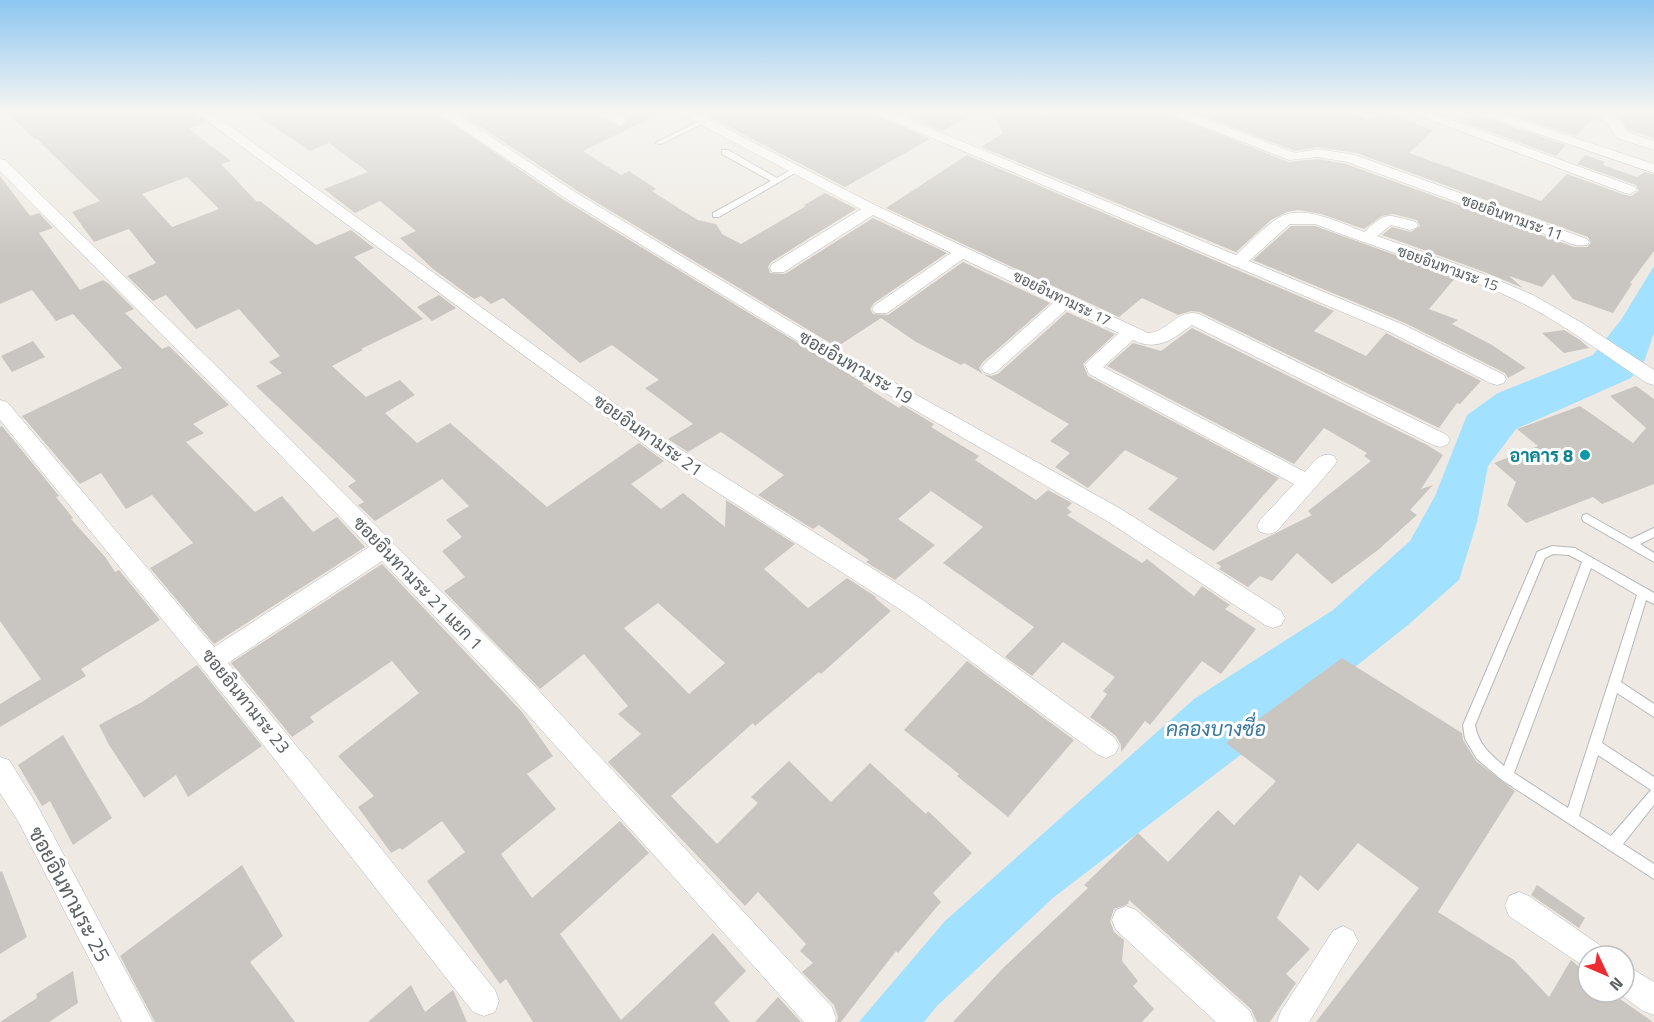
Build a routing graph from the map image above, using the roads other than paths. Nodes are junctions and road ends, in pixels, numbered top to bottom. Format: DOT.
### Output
graph roads {
  1 [pos="265,159"];
  2 [pos="515,159"];
  3 [pos="736,159"];
  4 [pos="774,159"];
  5 [pos="989,159"];
  6 [pos="1352,159"];
  7 [pos="1544,159"];
  8 [pos="1620,159"];
  9 [pos="0,163"];
  10 [pos="796,170"];
  11 [pos="1654,170"];
  12 [pos="777,181"];
  13 [pos="1630,190"];
  14 [pos="872,208"];
  15 [pos="716,215"];
  16 [pos="1410,225"];
  17 [pos="1366,238"];
  18 [pos="1581,242"];
  19 [pos="964,251"];
  20 [pos="1237,263"];
  21 [pos="778,268"];
  22 [pos="1067,300"];
  23 [pos="881,309"];
  24 [pos="1131,332"];
  25 [pos="990,368"];
  26 [pos="1497,379"];
  27 [pos="1654,379"];
  28 [pos="0,407"];
  29 [pos="1440,441"];
  30 [pos="1327,461"];
  31 [pos="1309,483"];
  32 [pos="1587,518"];
  33 [pos="1268,526"];
  34 [pos="1654,532"];
  35 [pos="1630,544"];
  36 [pos="384,548"];
  37 [pos="1654,558"];
  38 [pos="1588,560"];
  39 [pos="1642,592"];
  40 [pos="1654,599"];
  41 [pos="1273,618"];
  42 [pos="213,660"];
  43 [pos="1614,684"];
  44 [pos="1654,711"];
  45 [pos="1595,745"];
  46 [pos="1106,746"];
  47 [pos="0,769"];
  48 [pos="1507,776"];
  49 [pos="1654,785"];
  50 [pos="1654,795"];
  51 [pos="1572,818"];
  52 [pos="1613,845"];
  53 [pos="1654,872"];
  54 [pos="1519,906"];
  55 [pos="1126,920"];
  56 [pos="1343,940"];
  57 [pos="1576,946"];
  58 [pos="1636,987"];
  59 [pos="1654,1000"];
  60 [pos="484,1001"];
  61 [pos="821,1018"];
  62 [pos="138,1022"];
  63 [pos="1239,1022"];
  64 [pos="1292,1022"];
  1 -- 46 [label="street, ซอยอินทามระ 21"];
  2 -- 41 [label="street, ซอยอินทามระ 19"];
  3 -- 12 [label="lane"];
  4 -- 10 [label="street, ซอยอินทามระ 17"];
  5 -- 20 [label="street"];
  6 -- 18 [label="street, ซอยอินทามระ 11"];
  7 -- 13 [label="street"];
  8 -- 11 [label="street"];
  9 -- 36 [label="street, ซอยอินทามระ 21 แยก 1"];
  10 -- 12 [label="lane"];
  10 -- 14 [label="street, ซอยอินทามระ 17"];
  12 -- 15 [label="lane"];
  14 -- 19 [label="street, ซอยอินทามระ 17"];
  14 -- 21 [label="street"];
  16 -- 17 [label="street"];
  17 -- 20 [label="street, ซอยอินทามระ 15"];
  17 -- 27 [label="street, ซอยอินทามระ 15"];
  19 -- 22 [label="street, ซอยอินทามระ 17"];
  19 -- 23 [label="street"];
  20 -- 26 [label="street"];
  22 -- 24 [label="street, ซอยอินทามระ 17"];
  22 -- 25 [label="street"];
  24 -- 29 [label="street, ซอยอินทามระ 17"];
  24 -- 31 [label="street"];
  28 -- 42 [label="street, ซอยอินทามระ 23"];
  30 -- 31 [label="street"];
  31 -- 33 [label="street"];
  32 -- 35 [label="lane"];
  34 -- 35 [label="lane"];
  35 -- 37 [label="lane"];
  36 -- 42 [label="street"];
  36 -- 61 [label="street, ซอยอินทามระ 21 แยก 1"];
  38 -- 39 [label="lane"];
  38 -- 48 [label="lane"];
  38 -- 48 [label="lane"];
  39 -- 40 [label="lane"];
  39 -- 43 [label="lane"];
  42 -- 60 [label="street, ซอยอินทามระ 23"];
  43 -- 44 [label="lane"];
  43 -- 45 [label="lane"];
  45 -- 49 [label="lane"];
  45 -- 51 [label="lane"];
  47 -- 62 [label="street, ซอยอินทามระ 25"];
  48 -- 51 [label="lane"];
  50 -- 52 [label="lane"];
  51 -- 52 [label="lane"];
  52 -- 53 [label="lane"];
  54 -- 57 [label="street"];
  55 -- 63 [label="street"];
  56 -- 64 [label="street"];
  58 -- 59 [label="street"];
}
